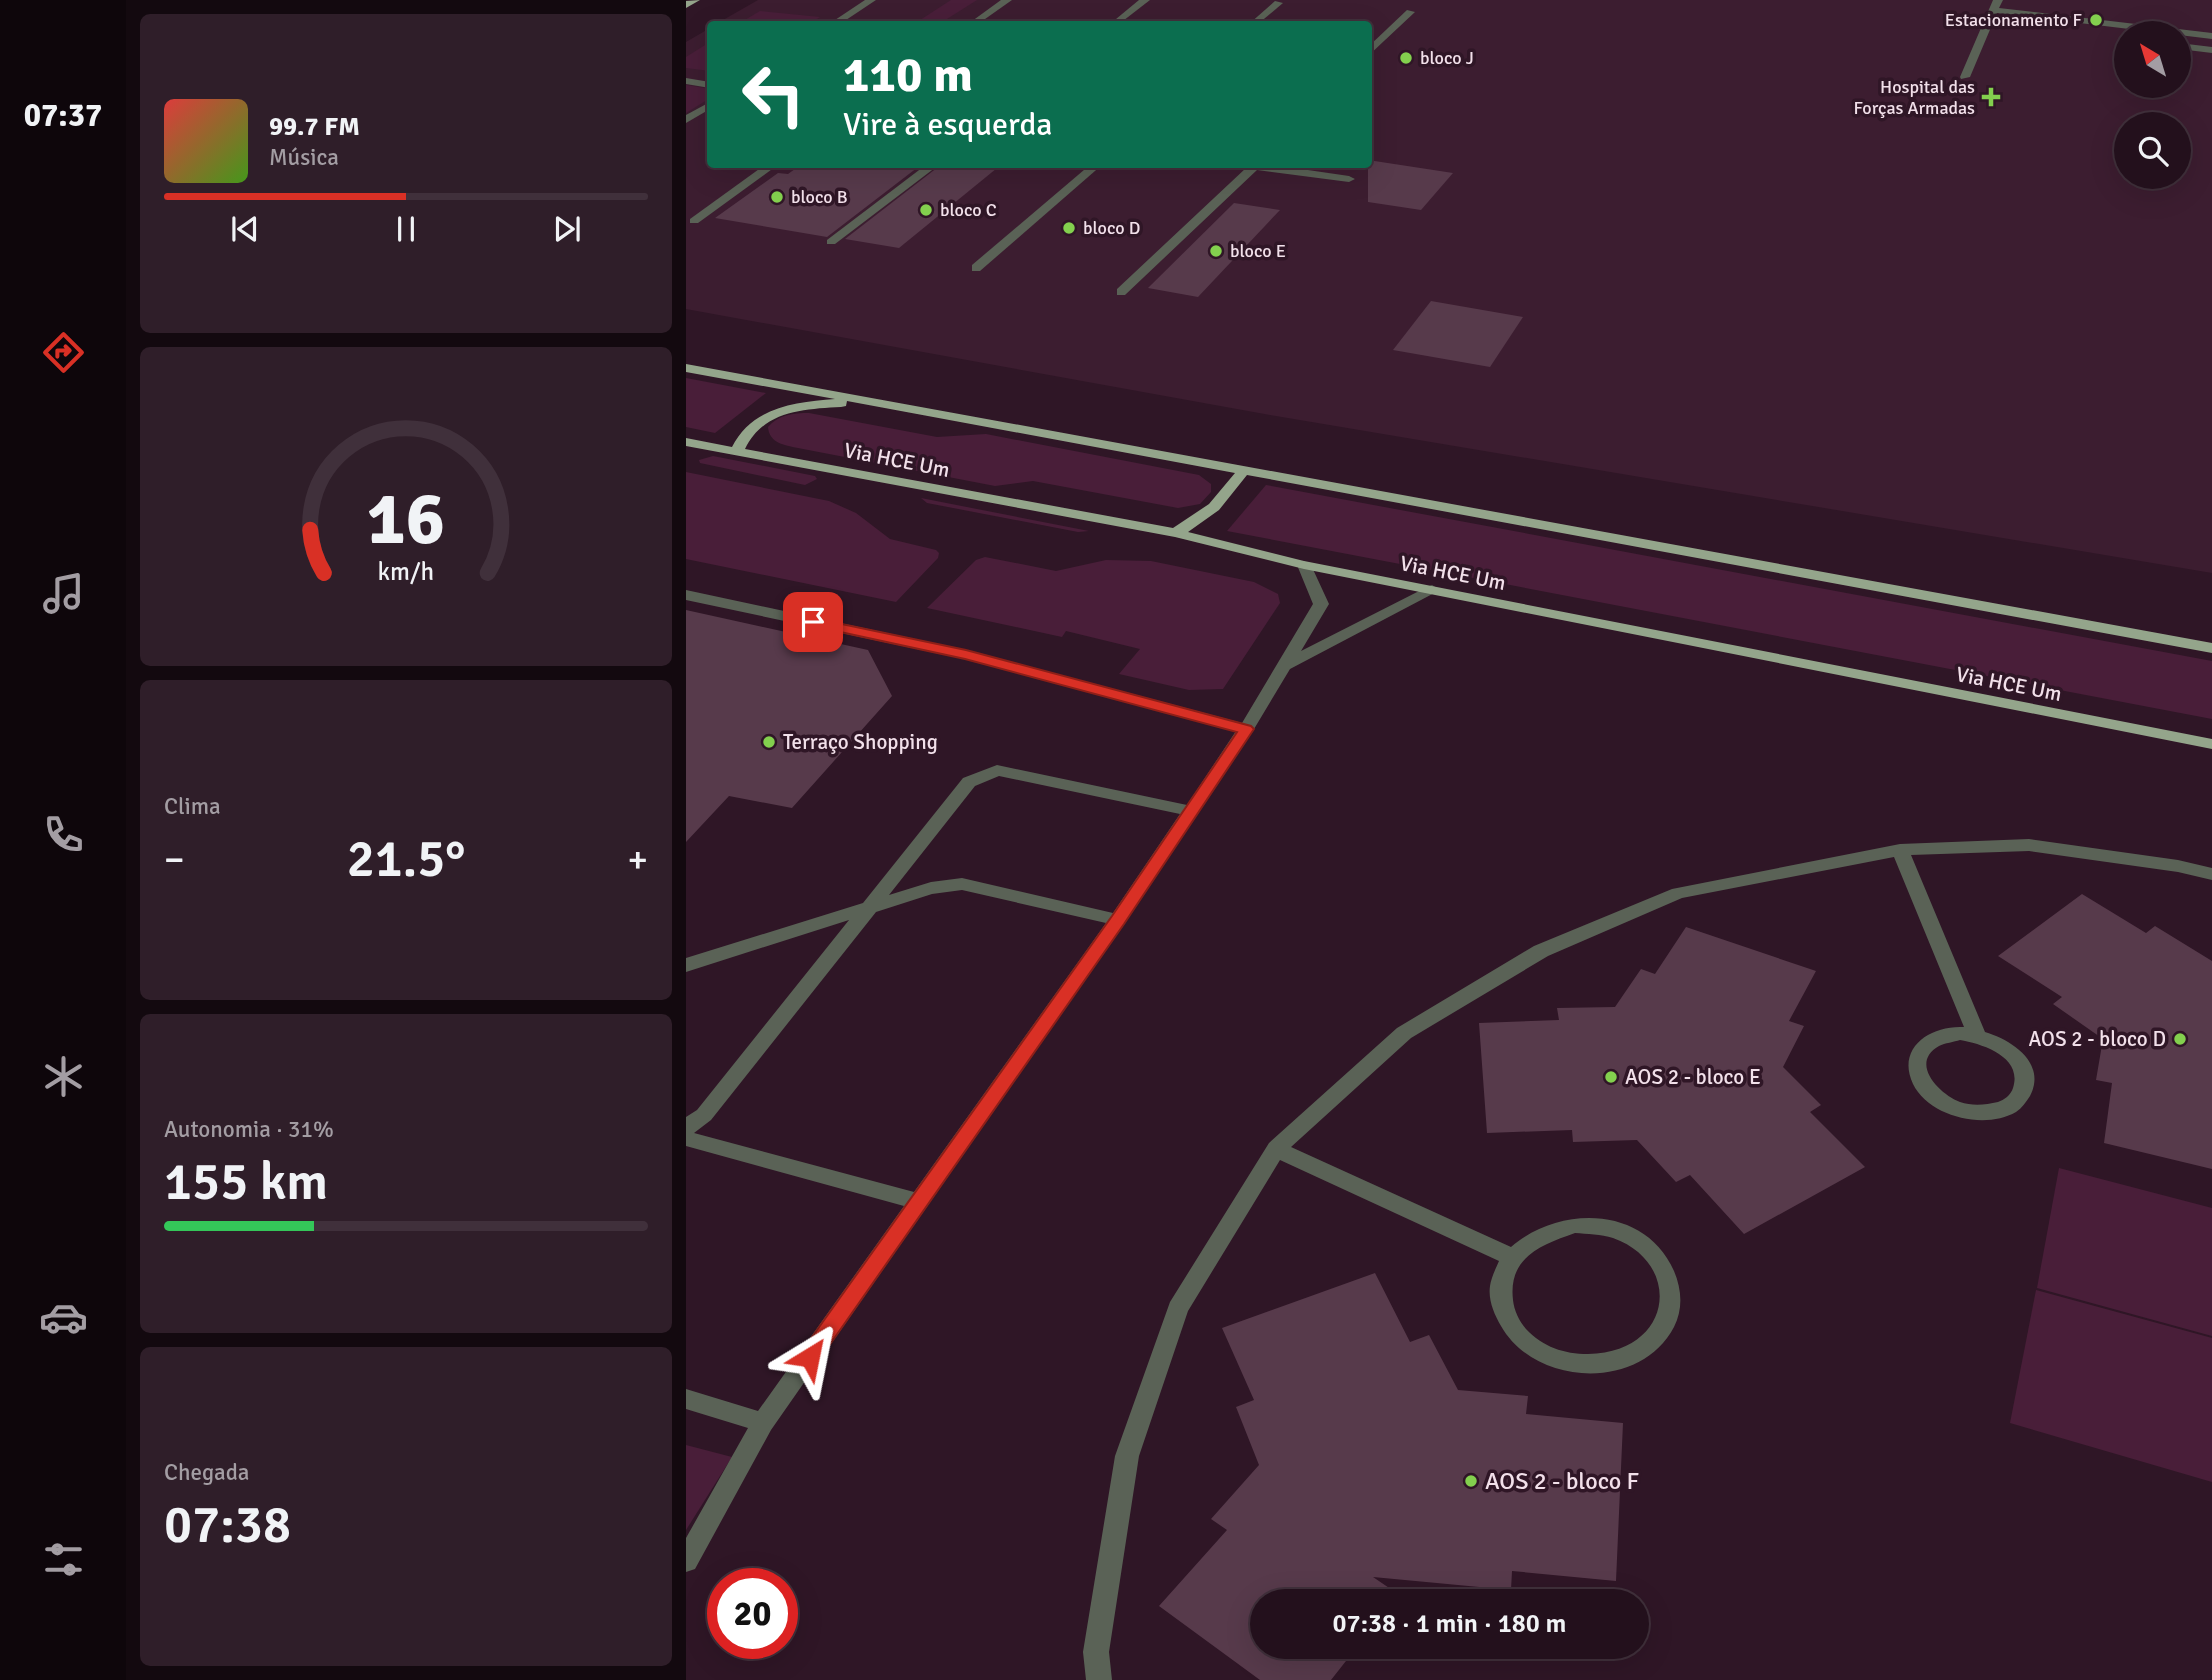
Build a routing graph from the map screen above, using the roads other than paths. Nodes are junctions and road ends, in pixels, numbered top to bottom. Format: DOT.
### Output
graph roads {
  1 [pos="695,0"];
  2 [pos="871,0"];
  3 [pos="1007,0"];
  4 [pos="1145,0"];
  5 [pos="1278,2"];
  6 [pos="686,5"];
  7 [pos="1996,5"];
  8 [pos="1410,12"];
  9 [pos="2054,17"];
  10 [pos="2077,20"];
  11 [pos="839,21"];
  12 [pos="976,21"];
  13 [pos="1118,21"];
  14 [pos="1256,21"];
  15 [pos="2114,29"];
  16 [pos="2110,35"];
  17 [pos="2212,36"];
  18 [pos="2191,45"];
  19 [pos="2212,48"];
  20 [pos="1372,49"];
  21 [pos="1965,77"];
  22 [pos="686,81"];
  23 [pos="707,84"];
  24 [pos="707,107"];
  25 [pos="686,120"];
  26 [pos="768,168"];
  27 [pos="930,168"];
  28 [pos="1093,168"];
  29 [pos="1248,168"];
  30 [pos="1272,168"];
  31 [pos="1349,179"];
  32 [pos="694,221"];
  33 [pos="831,243"];
  34 [pos="976,268"];
  35 [pos="1121,292"];
  36 [pos="686,368"];
  37 [pos="887,404"];
  38 [pos="686,442"];
  39 [pos="737,450"];
  40 [pos="1244,470"];
  41 [pos="1175,533"];
  42 [pos="1304,565"];
  43 [pos="1432,590"];
  44 [pos="686,595"];
  45 [pos="2212,648"];
  46 [pos="1286,665"];
  47 [pos="1246,729"];
  48 [pos="2212,744"];
  49 [pos="1191,811"];
  50 [pos="1900,850"];
  51 [pos="2212,874"];
  52 [pos="873,905"];
  53 [pos="1118,920"];
  54 [pos="686,965"];
  55 [pos="1977,1035"];
  56 [pos="686,1128"];
  57 [pos="686,1138"];
  58 [pos="1276,1149"];
  59 [pos="919,1202"];
  60 [pos="1511,1257"];
  61 [pos="686,1399"];
  62 [pos="763,1423"];
  63 [pos="686,1561"];
  64 [pos="1099,1680"];
  1 -- 6 [label="main road"];
  2 -- 11 [label="street"];
  3 -- 12 [label="street"];
  4 -- 13 [label="street"];
  5 -- 14 [label="street"];
  7 -- 9 [label="street"];
  7 -- 21 [label="street"];
  8 -- 20 [label="street"];
  9 -- 10 [label="street"];
  9 -- 16 [label="street"];
  10 -- 15 [label="street"];
  10 -- 17 [label="street"];
  18 -- 19 [label="street"];
  22 -- 23 [label="street"];
  24 -- 25 [label="street"];
  26 -- 32 [label="street"];
  27 -- 33 [label="street"];
  28 -- 34 [label="street"];
  29 -- 35 [label="street"];
  30 -- 31 [label="street"];
  36 -- 37 [label="main road"];
  37 -- 39 [label="main road"];
  37 -- 40 [label="main road"];
  38 -- 39 [label="main road, Via HCE Um"];
  39 -- 41 [label="main road, Via HCE Um"];
  40 -- 41 [label="main road"];
  40 -- 45 [label="main road"];
  41 -- 42 [label="main road, Via HCE Um"];
  42 -- 43 [label="main road, Via HCE Um"];
  42 -- 46 [label="street"];
  43 -- 46 [label="street"];
  43 -- 48 [label="main road, Via HCE Um"];
  44 -- 47 [label="street"];
  46 -- 47 [label="street"];
  47 -- 49 [label="street"];
  49 -- 52 [label="street"];
  49 -- 53 [label="street"];
  50 -- 51 [label="street"];
  50 -- 55 [label="street"];
  50 -- 58 [label="street"];
  52 -- 53 [label="street"];
  52 -- 54 [label="street"];
  52 -- 56 [label="street"];
  53 -- 59 [label="street"];
  55 -- 55 [label="street"];
  57 -- 59 [label="street"];
  58 -- 60 [label="street"];
  58 -- 64 [label="street"];
  59 -- 62 [label="street"];
  60 -- 60 [label="street"];
  61 -- 62 [label="street"];
  62 -- 63 [label="street"];
}
